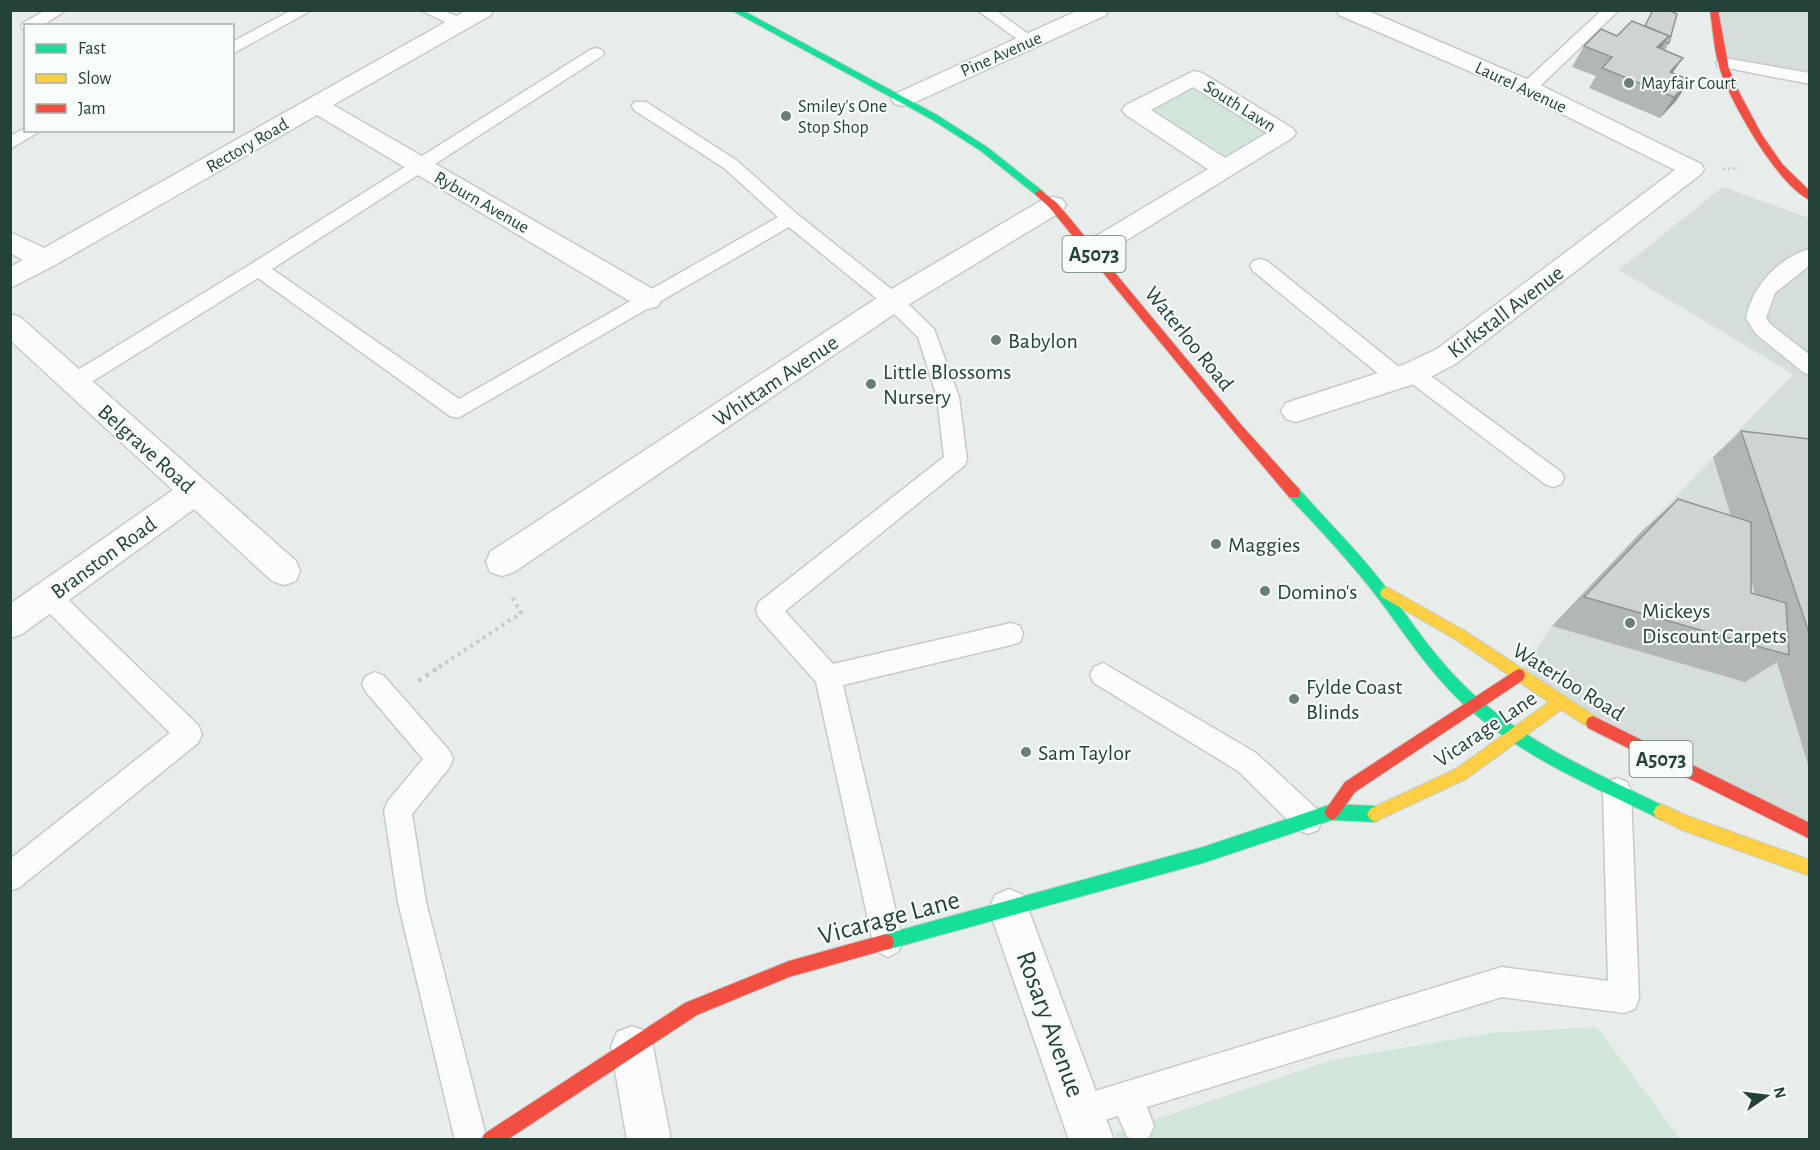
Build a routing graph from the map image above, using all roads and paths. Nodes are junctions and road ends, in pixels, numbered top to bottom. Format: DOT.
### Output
graph roads {
  1 [pos="59,10"];
  2 [pos="306,10"];
  3 [pos="427,10"];
  4 [pos="483,10"];
  5 [pos="735,10"];
  6 [pos="984,10"];
  7 [pos="1098,10"];
  8 [pos="1347,10"];
  9 [pos="1612,10"];
  10 [pos="1714,10"];
  11 [pos="460,23"];
  12 [pos="32,24"];
  13 [pos="1030,41"];
  14 [pos="234,48"];
  15 [pos="596,53"];
  16 [pos="1724,63"];
  17 [pos="1809,79"];
  18 [pos="1528,88"];
  19 [pos="903,99"];
  20 [pos="318,105"];
  21 [pos="640,106"];
  22 [pos="31,132"];
  23 [pos="10,144"];
  24 [pos="419,165"];
  25 [pos="1225,169"];
  26 [pos="1692,170"];
  27 [pos="1809,197"];
  28 [pos="1053,205"];
  29 [pos="790,218"];
  30 [pos="10,241"];
  31 [pos="1092,250"];
  32 [pos="1809,255"];
  33 [pos="44,260"];
  34 [pos="1260,266"];
  35 [pos="258,269"];
  36 [pos="10,279"];
  37 [pos="648,299"];
  38 [pos="893,301"];
  39 [pos="10,324"];
  40 [pos="1809,367"];
  41 [pos="1405,375"];
  42 [pos="75,382"];
  43 [pos="1296,411"];
  44 [pos="1554,478"];
  45 [pos="195,491"];
  46 [pos="502,562"];
  47 [pos="284,571"];
  48 [pos="1377,588"];
  49 [pos="48,596"];
  50 [pos="10,623"];
  51 [pos="1011,634"];
  52 [pos="1103,675"];
  53 [pos="1518,675"];
  54 [pos="828,677"];
  55 [pos="383,692"];
  56 [pos="1560,703"];
  57 [pos="1475,705"];
  58 [pos="1516,736"];
  59 [pos="1617,791"];
  60 [pos="1320,816"];
  61 [pos="1809,831"];
  62 [pos="1809,868"];
  63 [pos="10,877"];
  64 [pos="1009,909"];
  65 [pos="888,942"];
  66 [pos="632,1047"];
  67 [pos="1087,1126"];
  68 [pos="471,1140"];
  69 [pos="490,1140"];
  70 [pos="649,1140"];
  1 -- 12 [label="lane"];
  2 -- 14 [label="lane"];
  3 -- 11 [label="lane"];
  4 -- 11 [label="street, Rectory Road"];
  5 -- 19 [label="main road, Waterloo Road / A5073"];
  6 -- 13 [label="lane"];
  7 -- 13 [label="street, Pine Avenue"];
  8 -- 18 [label="street, Laurel Avenue"];
  9 -- 18 [label="lane"];
  10 -- 16 [label="main road"];
  11 -- 20 [label="street, Rectory Road"];
  13 -- 19 [label="street, Pine Avenue"];
  15 -- 24 [label="lane"];
  16 -- 17 [label="lane"];
  16 -- 27 [label="main road"];
  18 -- 26 [label="street, Laurel Avenue"];
  19 -- 28 [label="main road, Waterloo Road / A5073"];
  20 -- 24 [label="street, Ryburn Avenue"];
  20 -- 33 [label="street, Rectory Road"];
  21 -- 29 [label="lane"];
  22 -- 23 [label="lane"];
  24 -- 35 [label="lane"];
  24 -- 37 [label="street, Ryburn Avenue"];
  25 -- 25 [label="street, South Lawn"];
  25 -- 31 [label="street, South Lawn"];
  26 -- 41 [label="street, Kirkstall Avenue"];
  28 -- 31 [label="main road, Waterloo Road / A5073"];
  28 -- 38 [label="street, Whittam Avenue"];
  29 -- 37 [label="lane"];
  29 -- 38 [label="lane"];
  30 -- 33 [label="street"];
  31 -- 48 [label="main road, Waterloo Road / A5073"];
  32 -- 40 [label="lane"];
  33 -- 36 [label="street, Rectory Road"];
  34 -- 41 [label="lane"];
  35 -- 37 [label="lane"];
  35 -- 42 [label="lane"];
  38 -- 46 [label="street, Whittam Avenue"];
  38 -- 54 [label="lane"];
  39 -- 42 [label="street, Belgrave Road"];
  41 -- 43 [label="street, Kirkstall Avenue"];
  41 -- 44 [label="lane"];
  42 -- 45 [label="street, Belgrave Road"];
  45 -- 47 [label="street, Belgrave Road"];
  45 -- 49 [label="street, Branston Road"];
  46 -- 55 [label="path"];
  48 -- 53 [label="main road, Waterloo Road / A5073"];
  48 -- 57 [label="main road, Waterloo Road / A5073"];
  49 -- 50 [label="street, Branston Road"];
  49 -- 63 [label="lane"];
  51 -- 54 [label="lane"];
  52 -- 60 [label="lane"];
  53 -- 56 [label="main road, Waterloo Road / A5073"];
  53 -- 57 [label="main road, Vicarage Lane"];
  54 -- 65 [label="lane"];
  55 -- 68 [label="lane"];
  56 -- 58 [label="main road, Vicarage Lane"];
  56 -- 61 [label="main road, Waterloo Road / A5073"];
  57 -- 58 [label="main road, Waterloo Road / A5073"];
  57 -- 60 [label="main road, Vicarage Lane"];
  58 -- 59 [label="main road, Waterloo Road / A5073"];
  58 -- 60 [label="main road, Vicarage Lane"];
  59 -- 62 [label="main road, Waterloo Road / A5073"];
  59 -- 67 [label="lane"];
  60 -- 64 [label="main road, Vicarage Lane"];
  64 -- 65 [label="main road, Vicarage Lane"];
  64 -- 67 [label="street, Rosary Avenue"];
  65 -- 66 [label="main road, Vicarage Lane"];
  66 -- 69 [label="main road, Vicarage Lane"];
  66 -- 70 [label="street"];
}
